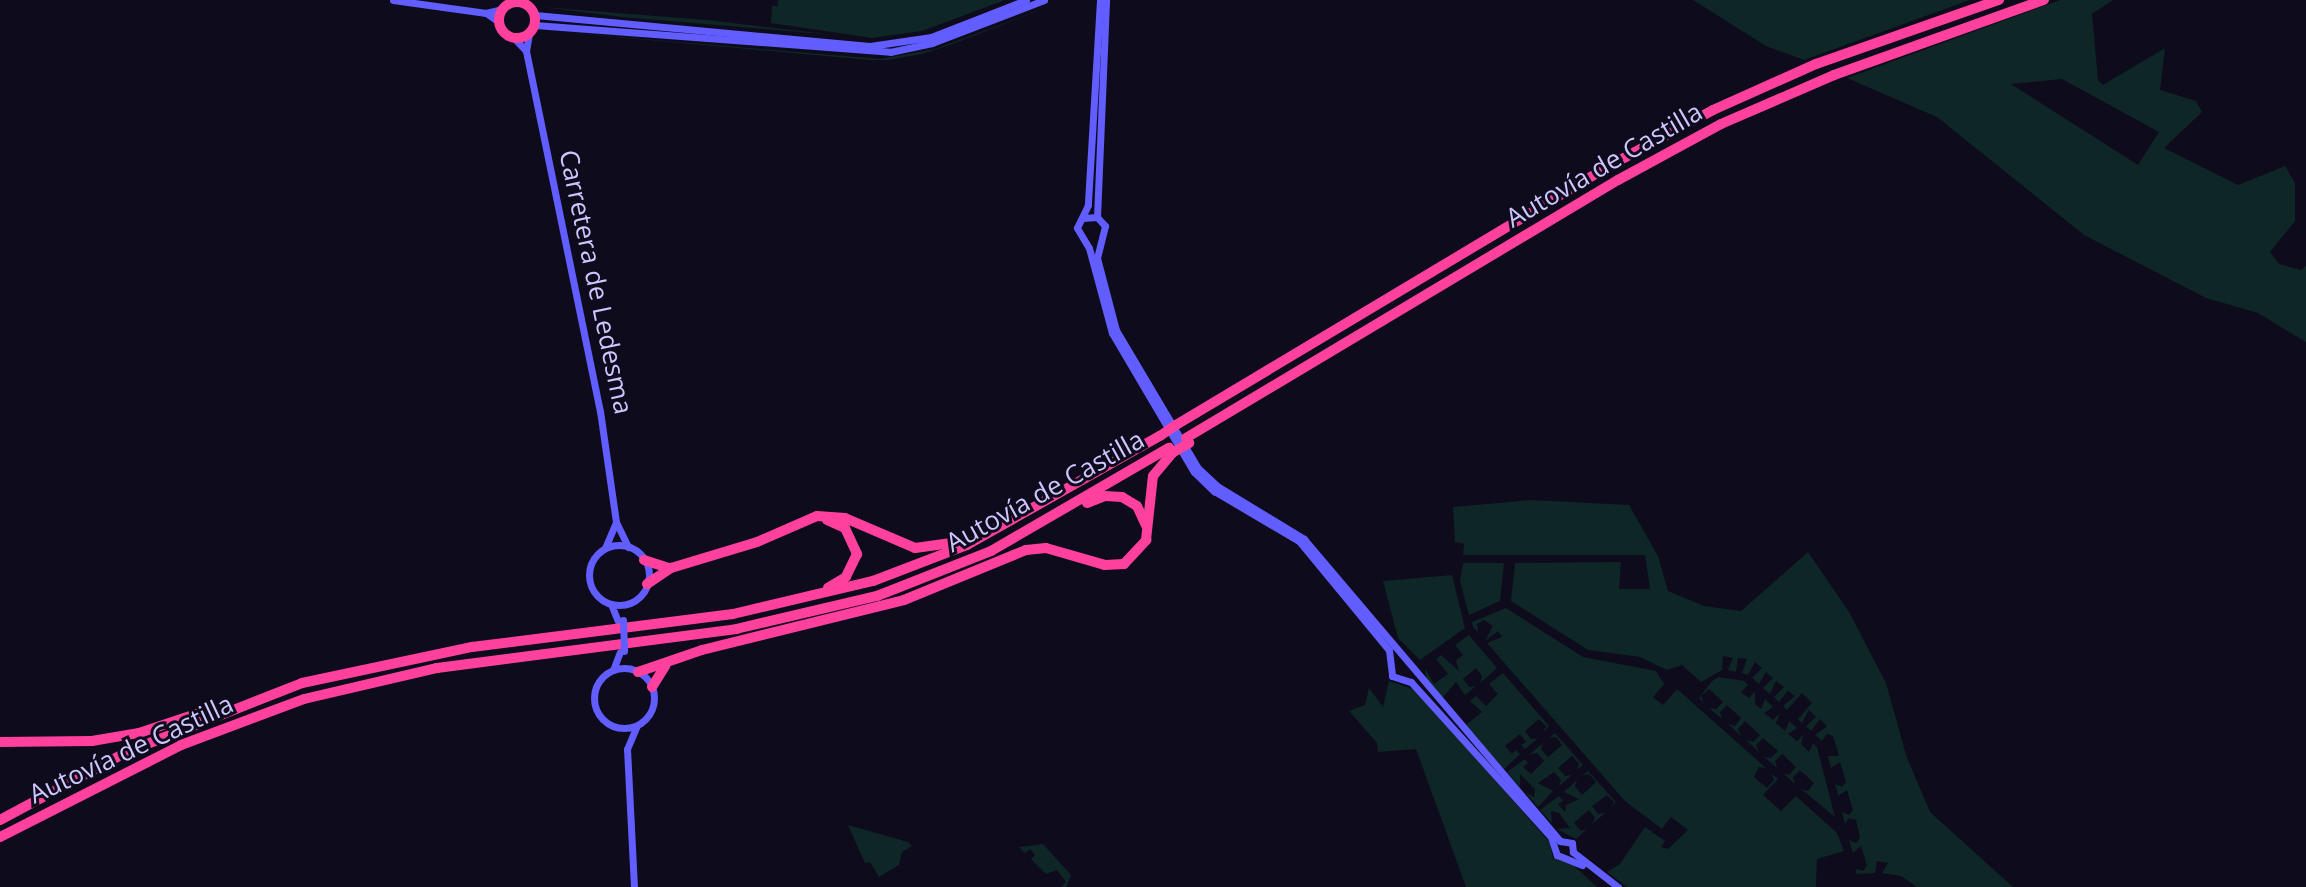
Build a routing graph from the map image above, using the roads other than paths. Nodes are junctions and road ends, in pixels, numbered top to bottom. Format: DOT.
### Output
graph roads {
  1 [pos="393,0"];
  2 [pos="1026,0"];
  3 [pos="1044,0"];
  4 [pos="1100,0"];
  5 [pos="1106,0"];
  6 [pos="1999,0"];
  7 [pos="2044,0"];
  8 [pos="511,3"];
  9 [pos="486,13"];
  10 [pos="499,22"];
  11 [pos="533,25"];
  12 [pos="515,39"];
  13 [pos="526,51"];
  14 [pos="1097,217"];
  15 [pos="1083,218"];
  16 [pos="1098,242"];
  17 [pos="1086,243"];
  18 [pos="1171,451"];
  19 [pos="1052,500"];
  20 [pos="616,522"];
  21 [pos="786,529"];
  22 [pos="1147,533"];
  23 [pos="628,547"];
  24 [pos="605,548"];
  25 [pos="644,560"];
  26 [pos="671,568"];
  27 [pos="647,584"];
  28 [pos="877,596"];
  29 [pos="630,602"];
  30 [pos="611,604"];
  31 [pos="777,606"];
  32 [pos="620,620"];
  33 [pos="622,652"];
  34 [pos="1402,657"];
  35 [pos="674,659"];
  36 [pos="1391,663"];
  37 [pos="613,670"];
  38 [pos="634,670"];
  39 [pos="1417,674"];
  40 [pos="1411,682"];
  41 [pos="652,687"];
  42 [pos="278,691"];
  43 [pos="638,724"];
  44 [pos="615,726"];
  45 [pos="0,742"];
  46 [pos="627,749"];
  47 [pos="0,820"];
  48 [pos="0,837"];
  49 [pos="1558,843"];
  50 [pos="1571,854"];
  51 [pos="634,887"];
  52 [pos="1610,887"];
  53 [pos="1618,887"];
  1 -- 9 [label="main road"];
  2 -- 11 [label="main road"];
  3 -- 11 [label="main road"];
  4 -- 15 [label="main road"];
  5 -- 14 [label="main road"];
  6 -- 19 [label="highway, Autovía de Castilla, bridge"];
  7 -- 18 [label="highway, Autovía de Castilla, bridge"];
  8 -- 9 [label="main road"];
  8 -- 10 [label="highway"];
  8 -- 11 [label="highway"];
  9 -- 10 [label="main road"];
  10 -- 12 [label="highway"];
  11 -- 12 [label="highway"];
  11 -- 13 [label="main road, Carretera de Ledesma"];
  12 -- 13 [label="main road"];
  13 -- 20 [label="main road, Carretera de Ledesma"];
  14 -- 15 [label="main road"];
  14 -- 16 [label="main road"];
  15 -- 17 [label="main road"];
  16 -- 17 [label="main road"];
  16 -- 34 [label="main road"];
  17 -- 36 [label="main road"];
  18 -- 22 [label="highway"];
  18 -- 28 [label="highway, Autovía de Castilla"];
  19 -- 21 [label="highway"];
  19 -- 31 [label="highway, Autovía de Castilla"];
  20 -- 23 [label="main road, Carretera de Ledesma"];
  20 -- 24 [label="main road"];
  21 -- 26 [label="highway"];
  21 -- 31 [label="highway"];
  22 -- 28 [label="highway"];
  22 -- 35 [label="highway"];
  23 -- 24 [label="main road"];
  23 -- 25 [label="main road"];
  24 -- 30 [label="main road"];
  25 -- 26 [label="highway"];
  25 -- 27 [label="main road"];
  26 -- 27 [label="highway"];
  27 -- 29 [label="main road"];
  28 -- 48 [label="highway, Autovía de Castilla"];
  29 -- 30 [label="main road"];
  29 -- 32 [label="main road"];
  30 -- 32 [label="main road"];
  31 -- 42 [label="highway, Autovía de Castilla"];
  32 -- 33 [label="main road, bridge"];
  33 -- 37 [label="main road"];
  33 -- 38 [label="main road"];
  34 -- 36 [label="main road"];
  34 -- 39 [label="main road"];
  35 -- 38 [label="highway"];
  35 -- 41 [label="highway"];
  36 -- 40 [label="main road"];
  37 -- 38 [label="main road"];
  37 -- 44 [label="main road"];
  38 -- 41 [label="main road"];
  39 -- 40 [label="main road"];
  39 -- 49 [label="main road"];
  40 -- 49 [label="main road"];
  41 -- 43 [label="main road"];
  42 -- 45 [label="highway"];
  42 -- 47 [label="highway, Autovía de Castilla"];
  43 -- 44 [label="main road"];
  43 -- 46 [label="main road"];
  44 -- 46 [label="main road"];
  46 -- 51 [label="main road"];
  49 -- 50 [label="main road"];
  49 -- 50 [label="main road"];
  50 -- 52 [label="main road"];
  50 -- 53 [label="main road"];
}
